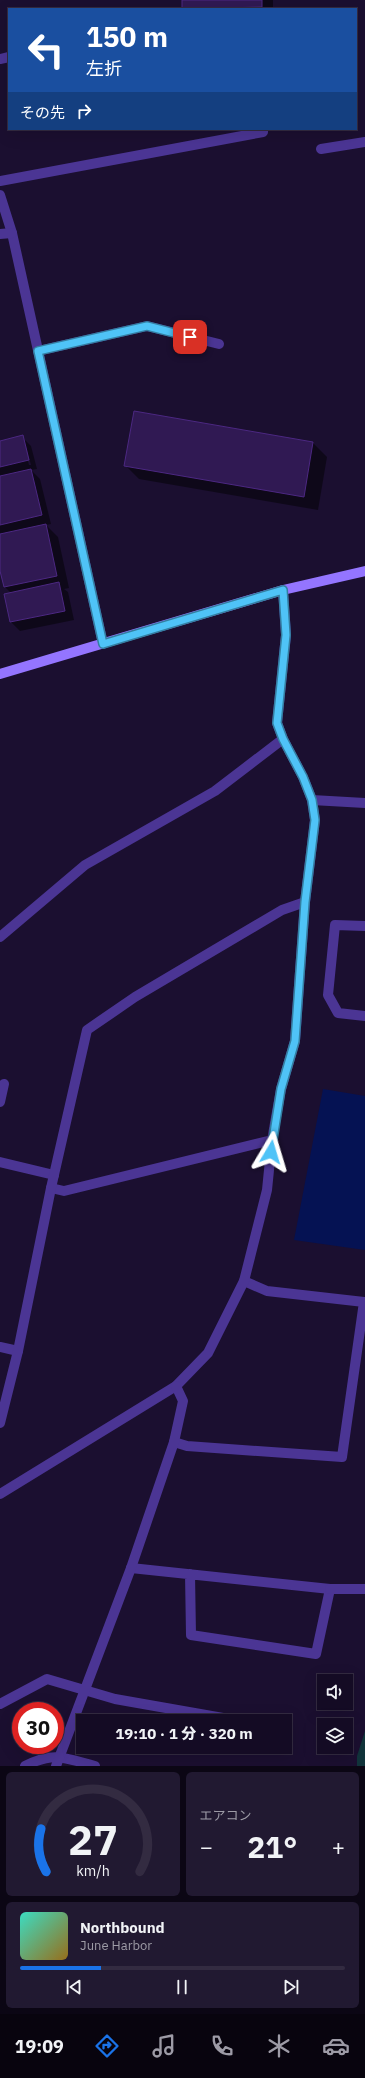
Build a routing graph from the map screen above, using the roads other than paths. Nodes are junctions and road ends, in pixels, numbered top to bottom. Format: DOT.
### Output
graph roads {
  1 [pos="263,132"];
  2 [pos="365,142"];
  3 [pos="321,149"];
  4 [pos="0,181"];
  5 [pos="0,195"];
  6 [pos="12,233"];
  7 [pos="0,234"];
  8 [pos="219,344"];
  9 [pos="38,351"];
  10 [pos="365,571"];
  11 [pos="283,590"];
  12 [pos="103,644"];
  13 [pos="0,674"];
  14 [pos="283,739"];
  15 [pos="312,800"];
  16 [pos="365,803"];
  17 [pos="305,902"];
  18 [pos="365,926"];
  19 [pos="0,937"];
  20 [pos="365,1016"];
  21 [pos="4,1084"];
  22 [pos="0,1102"];
  23 [pos="272,1140"];
  24 [pos="0,1162"];
  25 [pos="54,1175"];
  26 [pos="51,1188"];
  27 [pos="244,1281"];
  28 [pos="0,1347"];
  29 [pos="18,1350"];
  30 [pos="176,1386"];
  31 [pos="0,1423"];
  32 [pos="174,1442"];
  33 [pos="0,1494"];
  34 [pos="131,1568"];
  35 [pos="190,1574"];
  36 [pos="330,1589"];
  37 [pos="365,1589"];
  38 [pos="85,1690"];
  39 [pos="0,1704"];
  40 [pos="200,1714"];
  41 [pos="58,1761"];
  42 [pos="25,1766"];
  43 [pos="95,1766"];
  1 -- 4 [label="street"];
  2 -- 3 [label="street"];
  5 -- 6 [label="street"];
  6 -- 7 [label="street"];
  6 -- 9 [label="street"];
  8 -- 9 [label="street"];
  9 -- 12 [label="street"];
  10 -- 11 [label="street"];
  11 -- 12 [label="street"];
  11 -- 14 [label="street"];
  12 -- 13 [label="street"];
  14 -- 15 [label="street"];
  14 -- 19 [label="street"];
  15 -- 16 [label="street"];
  15 -- 17 [label="street"];
  17 -- 23 [label="street"];
  17 -- 25 [label="street"];
  18 -- 20 [label="street"];
  21 -- 22 [label="street"];
  23 -- 26 [label="street"];
  23 -- 27 [label="street"];
  24 -- 25 [label="street"];
  25 -- 26 [label="street"];
  26 -- 29 [label="street"];
  27 -- 30 [label="street"];
  27 -- 32 [label="street"];
  28 -- 29 [label="street"];
  29 -- 31 [label="street"];
  30 -- 32 [label="street"];
  30 -- 33 [label="street"];
  32 -- 34 [label="street"];
  34 -- 35 [label="street"];
  34 -- 38 [label="street"];
  35 -- 36 [label="street"];
  35 -- 36 [label="street"];
  36 -- 37 [label="street"];
  38 -- 39 [label="street"];
  38 -- 40 [label="street"];
  38 -- 41 [label="street"];
  41 -- 42 [label="street"];
  41 -- 43 [label="street"];
}
